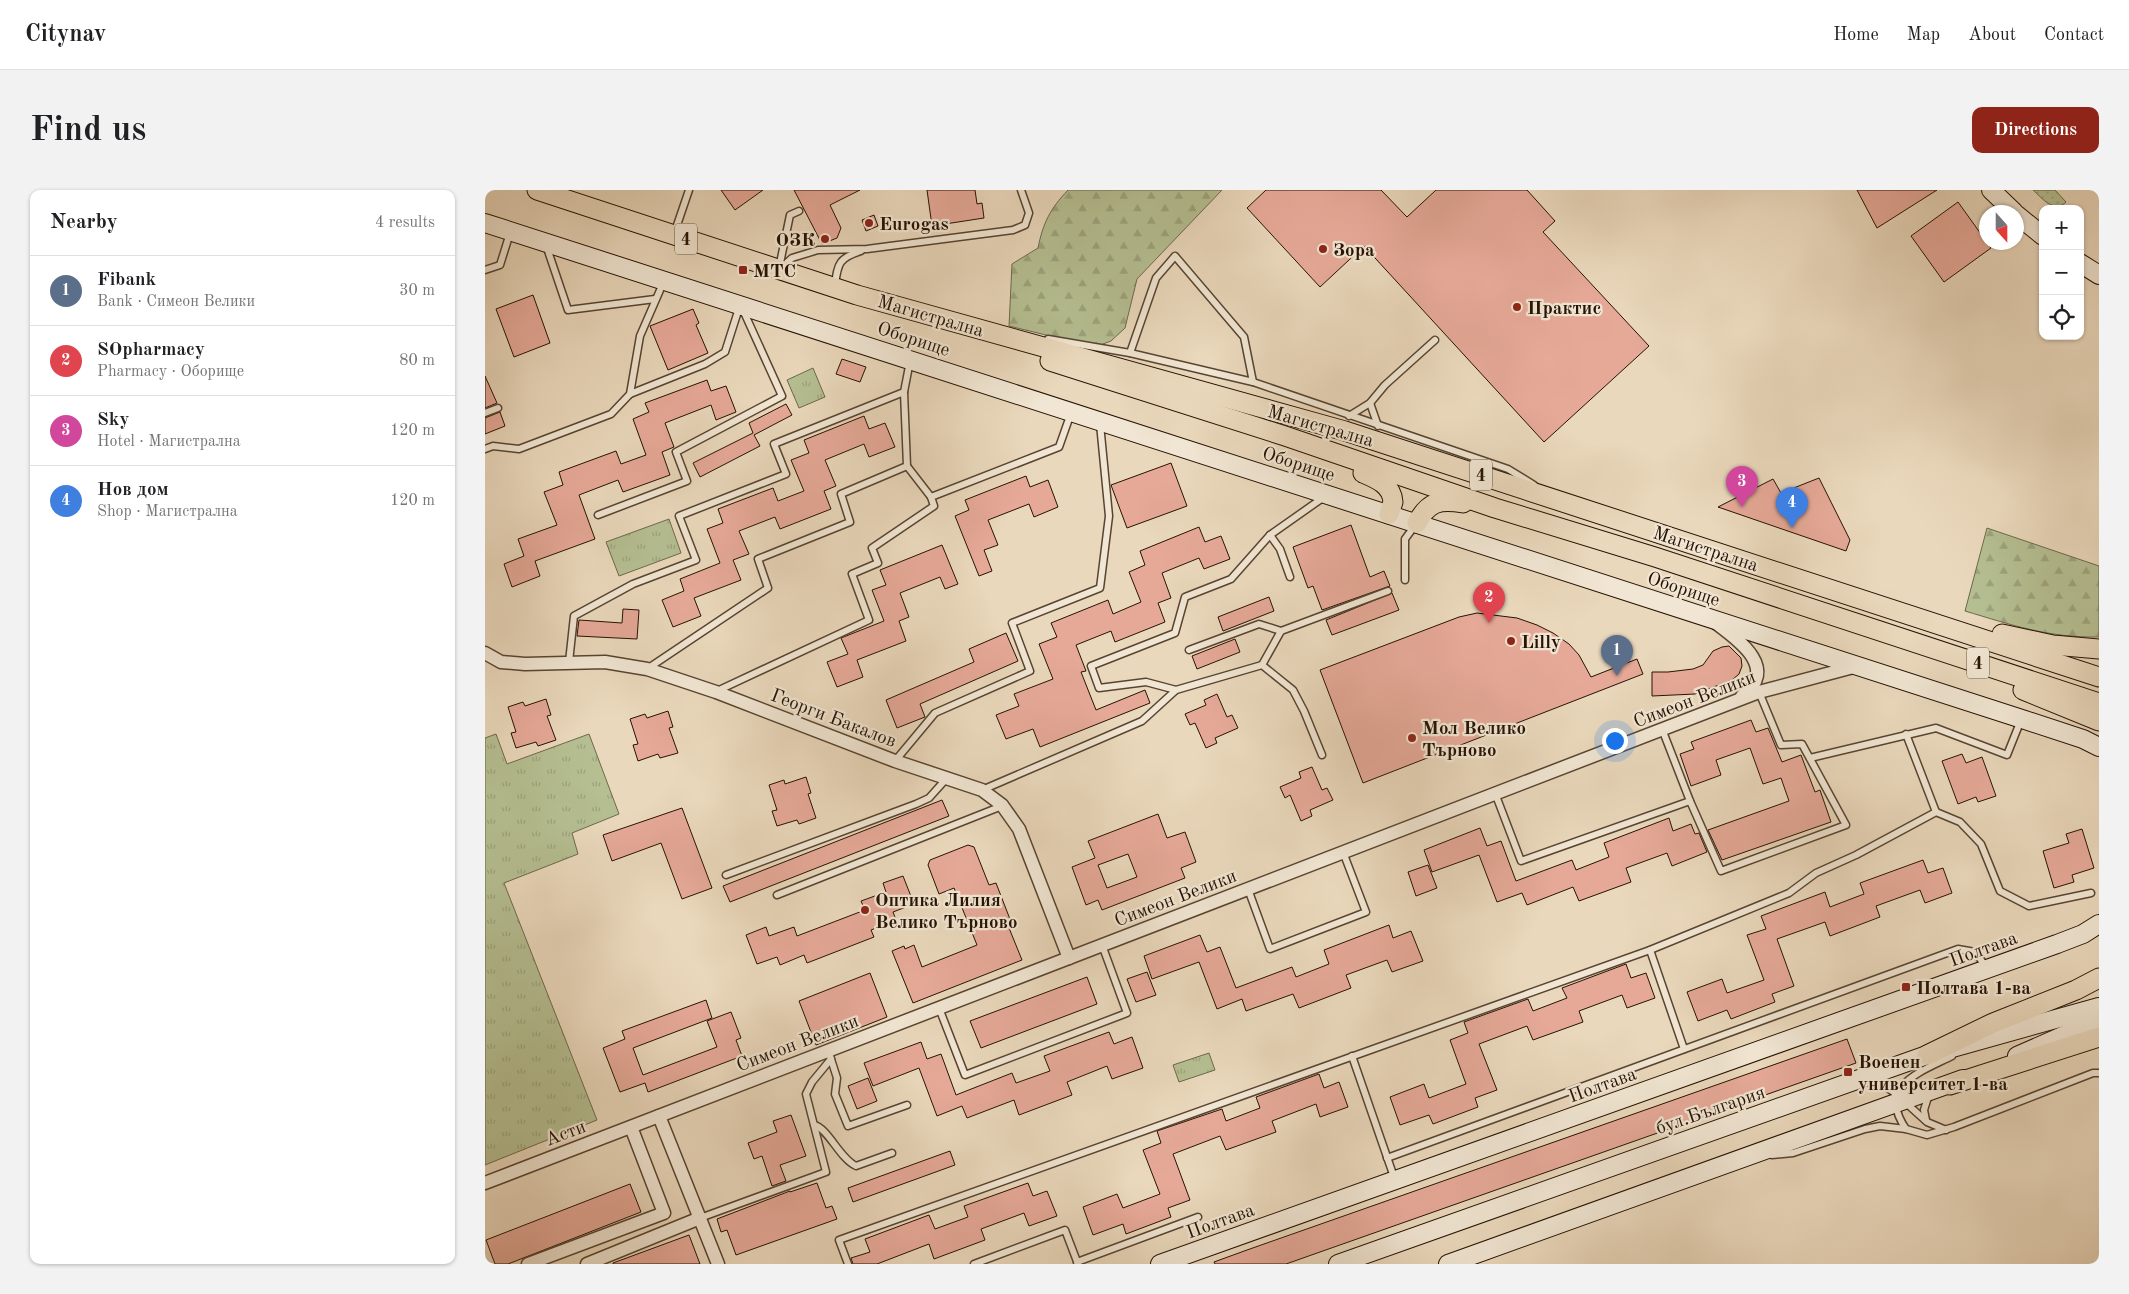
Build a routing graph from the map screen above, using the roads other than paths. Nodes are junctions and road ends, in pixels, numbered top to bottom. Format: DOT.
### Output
graph roads {
  1 [pos="537,190"];
  2 [pos="689,190"];
  3 [pos="1021,190"];
  4 [pos="1991,190"];
  5 [pos="2006,205"];
  6 [pos="799,211"];
  7 [pos="2024,221"];
  8 [pos="485,223"];
  9 [pos="511,230"];
  10 [pos="2039,233"];
  11 [pos="674,235"];
  12 [pos="544,241"];
  13 [pos="867,249"];
  14 [pos="2084,266"];
  15 [pos="779,269"];
  16 [pos="485,270"];
  17 [pos="2099,275"];
  18 [pos="664,280"];
  19 [pos="835,287"];
  20 [pos="857,295"];
  21 [pos="655,299"];
  22 [pos="740,304"];
  23 [pos="966,325"];
  24 [pos="1435,340"];
  25 [pos="1130,354"];
  26 [pos="910,359"];
  27 [pos="1253,382"];
  28 [pos="904,392"];
  29 [pos="630,394"];
  30 [pos="1370,403"];
  31 [pos="498,408"];
  32 [pos="1071,411"];
  33 [pos="485,414"];
  34 [pos="1349,416"];
  35 [pos="1099,420"];
  36 [pos="1378,426"];
  37 [pos="1285,436"];
  38 [pos="485,449"];
  39 [pos="907,466"];
  40 [pos="1328,494"];
  41 [pos="931,497"];
  42 [pos="1561,501"];
  43 [pos="1495,508"];
  44 [pos="598,514"];
  45 [pos="1389,514"];
  46 [pos="1417,523"];
  47 [pos="1270,535"];
  48 [pos="1290,576"];
  49 [pos="1405,580"];
  50 [pos="1388,592"];
  51 [pos="1865,601"];
  52 [pos="1708,618"];
  53 [pos="1858,623"];
  54 [pos="1281,631"];
  55 [pos="2099,649"];
  56 [pos="1189,650"];
  57 [pos="485,653"];
  58 [pos="569,662"];
  59 [pos="1262,665"];
  60 [pos="1857,666"];
  61 [pos="647,669"];
  62 [pos="2099,677"];
  63 [pos="1176,690"];
  64 [pos="716,692"];
  65 [pos="1759,692"];
  66 [pos="1736,701"];
  67 [pos="2099,703"];
  68 [pos="2022,719"];
  69 [pos="2099,721"];
  70 [pos="1662,729"];
  71 [pos="1906,734"];
  72 [pos="2099,747"];
  73 [pos="1322,756"];
  74 [pos="1810,758"];
  75 [pos="895,761"];
  76 [pos="947,778"];
  77 [pos="981,790"];
  78 [pos="1495,794"];
  79 [pos="1690,801"];
  80 [pos="1002,805"];
  81 [pos="1936,812"];
  82 [pos="1343,852"];
  83 [pos="727,875"];
  84 [pos="1248,889"];
  85 [pos="2091,893"];
  86 [pos="777,895"];
  87 [pos="2099,924"];
  88 [pos="1102,945"];
  89 [pos="1650,950"];
  90 [pos="1069,958"];
  91 [pos="1987,969"];
  92 [pos="2099,978"];
  93 [pos="2099,1007"];
  94 [pos="939,1008"];
  95 [pos="2099,1020"];
  96 [pos="2099,1037"];
  97 [pos="1985,1040"];
  98 [pos="1684,1049"];
  99 [pos="830,1055"];
  100 [pos="1927,1055"];
  101 [pos="1352,1056"];
  102 [pos="2099,1073"];
  103 [pos="1859,1079"];
  104 [pos="1950,1085"];
  105 [pos="1930,1092"];
  106 [pos="1899,1100"];
  107 [pos="907,1105"];
  108 [pos="659,1116"];
  109 [pos="1927,1122"];
  110 [pos="814,1125"];
  111 [pos="631,1126"];
  112 [pos="1906,1129"];
  113 [pos="1946,1130"];
  114 [pos="892,1153"];
  115 [pos="1750,1156"];
  116 [pos="1387,1158"];
  117 [pos="1395,1180"];
  118 [pos="485,1183"];
  119 [pos="700,1218"];
  120 [pos="1198,1218"];
  121 [pos="1078,1263"];
  122 [pos="528,1264"];
  123 [pos="587,1264"];
  124 [pos="718,1264"];
  125 [pos="847,1264"];
  126 [pos="974,1264"];
  127 [pos="1160,1264"];
  128 [pos="1338,1264"];
  129 [pos="1448,1264"];
  1 -- 11 [label="main road, Магистрална / 4"];
  2 -- 11 [label="lane"];
  3 -- 13 [label="lane"];
  4 -- 5 [label="street"];
  6 -- 15 [label="lane"];
  7 -- 10 [label="street"];
  8 -- 9 [label="street, Оборище"];
  9 -- 12 [label="street, Оборище"];
  9 -- 16 [label="lane"];
  11 -- 15 [label="main road, Магистрална / 4"];
  12 -- 18 [label="street, Оборище"];
  12 -- 21 [label="lane"];
  13 -- 15 [label="lane"];
  13 -- 19 [label="lane"];
  14 -- 17 [label="street"];
  15 -- 19 [label="main road, Магистрална / 4"];
  18 -- 21 [label="lane"];
  18 -- 22 [label="street, Оборище"];
  19 -- 20 [label="main road, Магистрална / 4"];
  20 -- 23 [label="main road, Магистрална / 4"];
  20 -- 37 [label="main road, 4"];
  21 -- 29 [label="lane"];
  22 -- 26 [label="street, Оборище"];
  22 -- 29 [label="lane"];
  22 -- 44 [label="lane"];
  23 -- 25 [label="lane"];
  23 -- 42 [label="main road, Магистрална / 4"];
  24 -- 30 [label="lane"];
  25 -- 27 [label="lane"];
  25 -- 27 [label="lane"];
  26 -- 28 [label="lane"];
  26 -- 32 [label="street, Оборище"];
  27 -- 34 [label="lane"];
  28 -- 39 [label="lane"];
  28 -- 58 [label="lane"];
  29 -- 38 [label="lane"];
  30 -- 34 [label="lane"];
  30 -- 36 [label="lane"];
  31 -- 33 [label="lane"];
  32 -- 35 [label="street, Оборище"];
  32 -- 41 [label="lane"];
  34 -- 36 [label="lane"];
  35 -- 40 [label="street, Оборище"];
  35 -- 75 [label="lane"];
  36 -- 42 [label="lane"];
  37 -- 43 [label="main road, 4"];
  37 -- 45 [label="main road"];
  39 -- 41 [label="lane"];
  39 -- 61 [label="lane"];
  40 -- 45 [label="street, Оборище"];
  40 -- 47 [label="lane"];
  41 -- 64 [label="lane"];
  42 -- 51 [label="main road, Магистрална / 4"];
  43 -- 46 [label="main road"];
  43 -- 53 [label="main road, 4"];
  45 -- 46 [label="street, Оборище"];
  46 -- 49 [label="lane"];
  46 -- 52 [label="street, Оборище"];
  47 -- 48 [label="lane"];
  47 -- 63 [label="lane"];
  50 -- 54 [label="lane"];
  51 -- 55 [label="main road"];
  51 -- 62 [label="main road, Магистрална / 4"];
  52 -- 60 [label="street, Оборище"];
  52 -- 66 [label="street"];
  53 -- 67 [label="main road, 4"];
  53 -- 69 [label="main road"];
  54 -- 56 [label="lane"];
  54 -- 59 [label="lane"];
  57 -- 58 [label="street, Георги Бакалов"];
  58 -- 61 [label="street, Георги Бакалов"];
  59 -- 63 [label="lane"];
  59 -- 73 [label="lane"];
  60 -- 65 [label="street, Симеон Велики"];
  60 -- 68 [label="street, Оборище"];
  61 -- 64 [label="street, Георги Бакалов"];
  63 -- 77 [label="lane"];
  64 -- 75 [label="street, Георги Бакалов"];
  65 -- 66 [label="street, Симеон Велики"];
  65 -- 74 [label="lane"];
  66 -- 70 [label="street, Симеон Велики"];
  68 -- 71 [label="lane"];
  68 -- 72 [label="street, Оборище"];
  70 -- 78 [label="street, Симеон Велики"];
  70 -- 79 [label="lane"];
  71 -- 74 [label="lane"];
  71 -- 81 [label="lane"];
  74 -- 79 [label="lane"];
  75 -- 76 [label="street, Георги Бакалов"];
  76 -- 77 [label="street, Георги Бакалов"];
  76 -- 83 [label="lane"];
  77 -- 80 [label="street, Георги Бакалов"];
  78 -- 79 [label="lane"];
  78 -- 82 [label="street, Симеон Велики"];
  80 -- 86 [label="lane"];
  80 -- 90 [label="street, Георги Бакалов"];
  81 -- 85 [label="lane"];
  81 -- 89 [label="lane"];
  82 -- 84 [label="street, Симеон Велики"];
  82 -- 84 [label="lane"];
  84 -- 88 [label="street, Симеон Велики"];
  87 -- 91 [label="street, Полтава"];
  88 -- 90 [label="street, Симеон Велики"];
  88 -- 94 [label="lane"];
  89 -- 98 [label="lane"];
  89 -- 101 [label="lane"];
  90 -- 94 [label="street, Симеон Велики"];
  91 -- 98 [label="lane"];
  91 -- 117 [label="street, Полтава"];
  92 -- 100 [label="main road"];
  93 -- 97 [label="street, бул.България"];
  94 -- 99 [label="street, Симеон Велики"];
  95 -- 104 [label="street"];
  96 -- 104 [label="main road"];
  97 -- 100 [label="street, бул.България"];
  97 -- 106 [label="lane"];
  98 -- 116 [label="lane"];
  99 -- 107 [label="lane"];
  99 -- 108 [label="street, Симеон Велики"];
  99 -- 110 [label="lane"];
  100 -- 103 [label="street, бул.България"];
  101 -- 116 [label="lane"];
  101 -- 125 [label="lane"];
  102 -- 113 [label="lane"];
  103 -- 106 [label="lane"];
  103 -- 128 [label="street, бул.България"];
  104 -- 105 [label="street"];
  105 -- 106 [label="street"];
  105 -- 109 [label="lane"];
  106 -- 109 [label="lane"];
  106 -- 112 [label="lane"];
  106 -- 115 [label="street"];
  108 -- 111 [label="street, Асти"];
  108 -- 119 [label="street"];
  109 -- 113 [label="lane"];
  110 -- 114 [label="lane"];
  110 -- 119 [label="lane"];
  111 -- 118 [label="street, Асти"];
  111 -- 122 [label="street"];
  112 -- 113 [label="lane"];
  112 -- 115 [label="lane"];
  115 -- 129 [label="street"];
  116 -- 117 [label="lane"];
  117 -- 127 [label="street, Полтава"];
  119 -- 123 [label="street"];
  119 -- 124 [label="street"];
  120 -- 121 [label="lane"];
  121 -- 126 [label="lane"];
}
